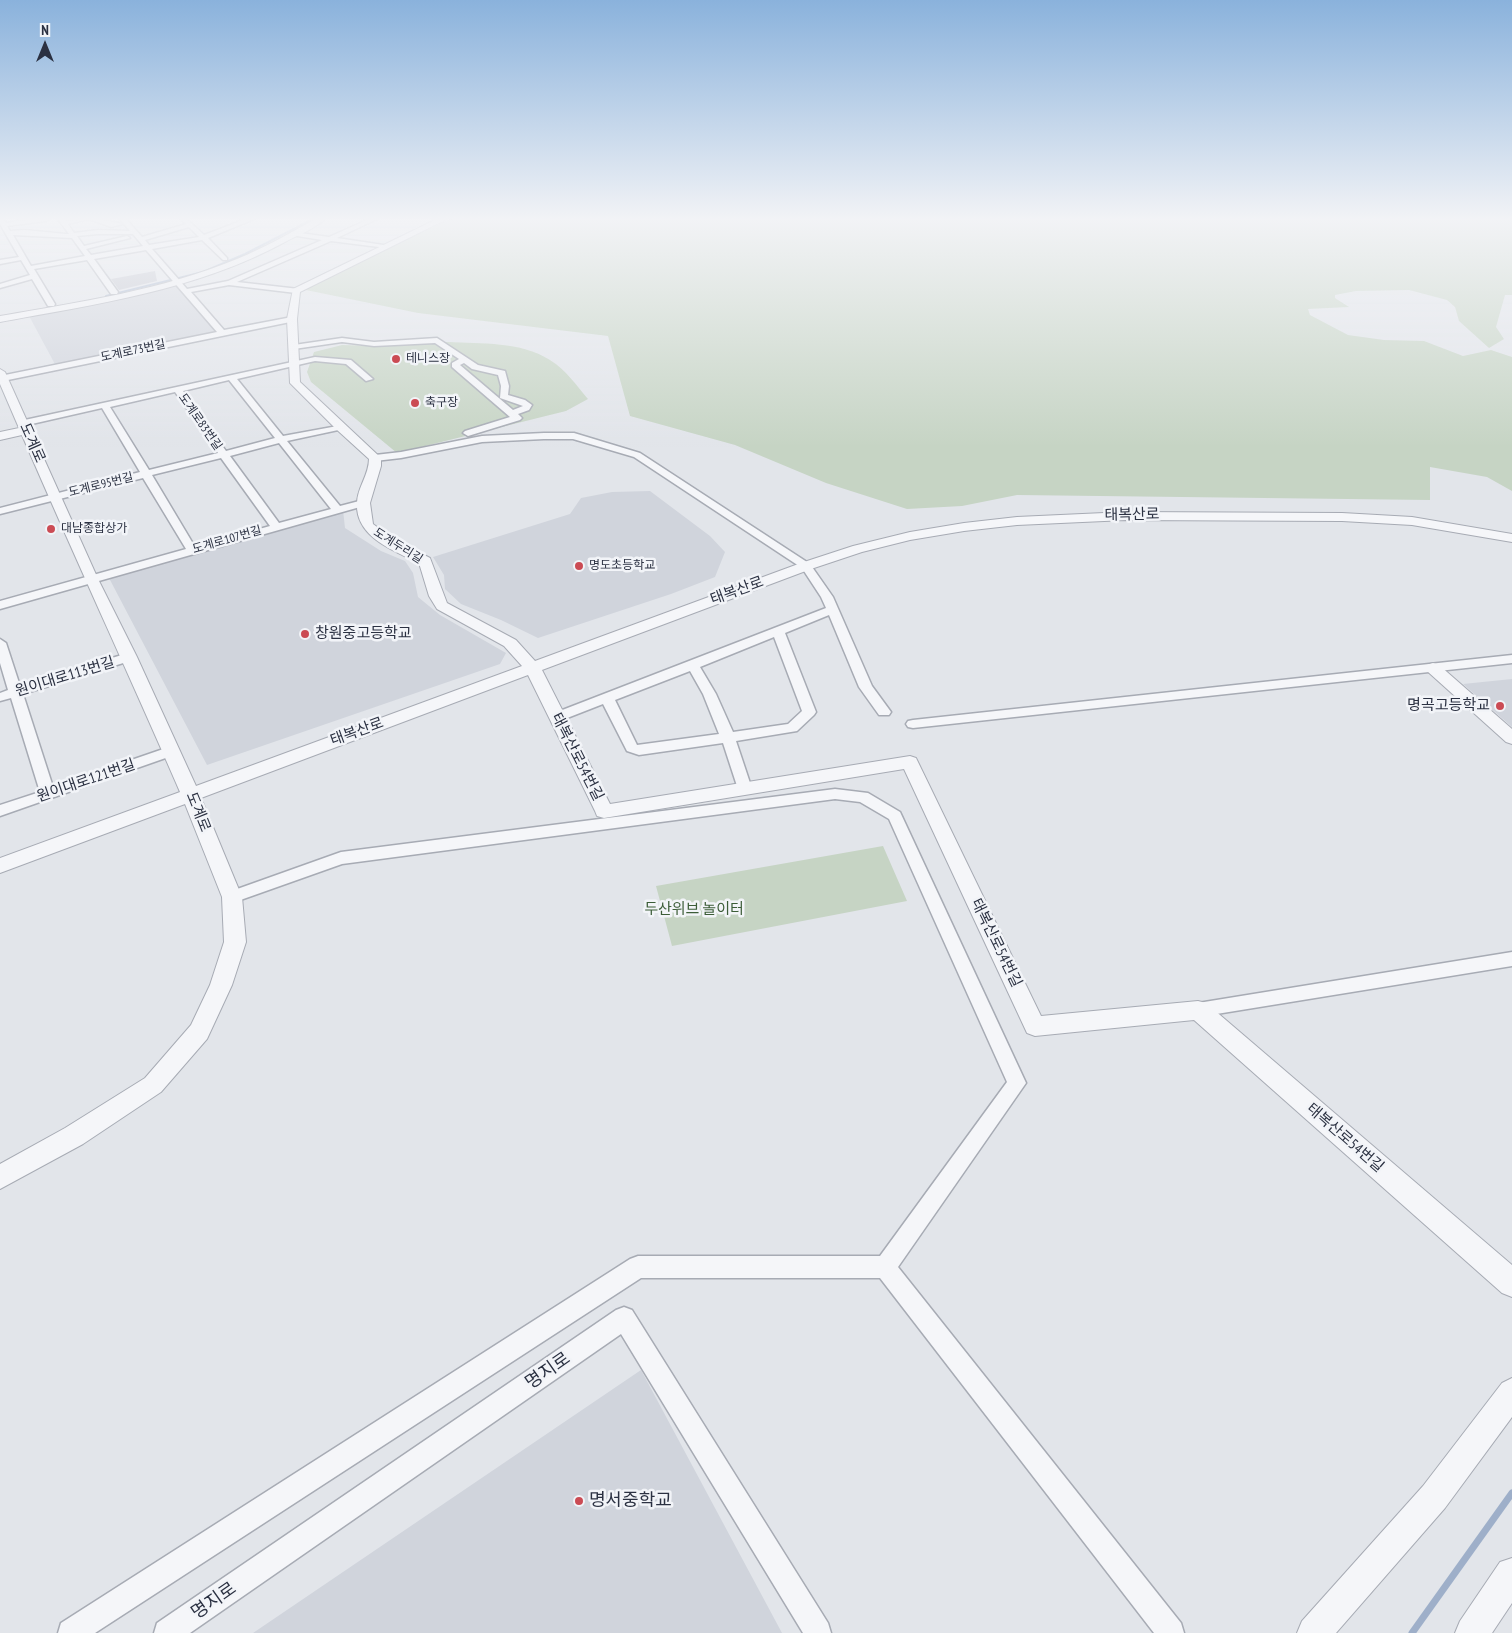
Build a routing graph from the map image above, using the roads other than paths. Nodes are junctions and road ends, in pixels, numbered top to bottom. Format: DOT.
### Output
graph roads {
  1 [pos="46,295"];
  2 [pos="108,295"];
  3 [pos="113,295"];
  4 [pos="190,295"];
  5 [pos="295,295"];
  6 [pos="102,298"];
  7 [pos="51,304"];
  8 [pos="0,313"];
  9 [pos="0,319"];
  10 [pos="292,319"];
  11 [pos="222,333"];
  12 [pos="316,343"];
  13 [pos="294,347"];
  14 [pos="326,359"];
  15 [pos="465,360"];
  16 [pos="294,364"];
  17 [pos="1,375"];
  18 [pos="231,377"];
  19 [pos="369,379"];
  20 [pos="177,389"];
  21 [pos="106,405"];
  22 [pos="511,414"];
  23 [pos="25,427"];
  24 [pos="340,427"];
  25 [pos="0,436"];
  26 [pos="280,440"];
  27 [pos="223,454"];
  28 [pos="375,458"];
  29 [pos="146,474"];
  30 [pos="56,497"];
  31 [pos="364,503"];
  32 [pos="337,510"];
  33 [pos="0,511"];
  34 [pos="275,526"];
  35 [pos="1512,538"];
  36 [pos="192,551"];
  37 [pos="806,566"];
  38 [pos="91,579"];
  39 [pos="0,605"];
  40 [pos="832,609"];
  41 [pos="778,631"];
  42 [pos="0,643"];
  43 [pos="129,657"];
  44 [pos="1512,659"];
  45 [pos="693,665"];
  46 [pos="532,667"];
  47 [pos="1434,668"];
  48 [pos="15,693"];
  49 [pos="0,697"];
  50 [pos="607,698"];
  51 [pos="884,712"];
  52 [pos="558,717"];
  53 [pos="914,724"];
  54 [pos="728,737"];
  55 [pos="1512,738"];
  56 [pos="172,751"];
  57 [pos="745,789"];
  58 [pos="48,794"];
  59 [pos="190,794"];
  60 [pos="0,811"];
  61 [pos="0,866"];
  62 [pos="232,896"];
  63 [pos="1512,959"];
  64 [pos="1198,1010"];
  65 [pos="0,1177"];
  66 [pos="885,1267"];
  67 [pos="1512,1283"];
  68 [pos="1512,1393"];
  69 [pos="1512,1574"];
  70 [pos="71,1633"];
  71 [pos="167,1633"];
  72 [pos="818,1633"];
  73 [pos="1171,1633"];
  74 [pos="1314,1633"];
  75 [pos="1472,1633"];
  1 -- 7 [label="street"];
  2 -- 6 [label="street"];
  3 -- 6 [label="street"];
  4 -- 11 [label="street"];
  5 -- 10 [label="street"];
  6 -- 7 [label="street"];
  6 -- 9 [label="street"];
  7 -- 8 [label="street"];
  10 -- 11 [label="street, 도계로73번길"];
  10 -- 13 [label="street"];
  11 -- 17 [label="street, 도계로73번길"];
  12 -- 13 [label="street"];
  12 -- 14 [label="street"];
  12 -- 15 [label="street"];
  13 -- 16 [label="street"];
  14 -- 16 [label="street, 도계로83번길"];
  14 -- 19 [label="street, 도계로83번길"];
  15 -- 22 [label="street"];
  15 -- 22 [label="street"];
  16 -- 18 [label="street, 도계로83번길"];
  16 -- 24 [label="street"];
  17 -- 23 [label="street, 도계로"];
  18 -- 20 [label="street, 도계로83번길"];
  18 -- 26 [label="street"];
  20 -- 21 [label="street, 도계로83번길"];
  20 -- 27 [label="street, 도계로83번길"];
  21 -- 23 [label="street, 도계로83번길"];
  21 -- 29 [label="street"];
  22 -- 28 [label="street"];
  23 -- 25 [label="street"];
  23 -- 30 [label="street, 도계로"];
  24 -- 26 [label="street, 도계로95번길"];
  24 -- 28 [label="street"];
  26 -- 27 [label="street, 도계로95번길"];
  26 -- 32 [label="street"];
  27 -- 29 [label="street, 도계로95번길"];
  27 -- 34 [label="street"];
  28 -- 31 [label="street, 도계두리길"];
  28 -- 37 [label="street"];
  29 -- 30 [label="street, 도계로95번길"];
  29 -- 36 [label="street, 도계로95번길"];
  30 -- 33 [label="street, 도계로95번길"];
  30 -- 38 [label="street, 도계로"];
  31 -- 32 [label="street, 도계로107번길"];
  31 -- 46 [label="street, 도계두리길"];
  32 -- 34 [label="street, 도계로107번길"];
  34 -- 36 [label="street, 도계로107번길"];
  35 -- 37 [label="street, 태복산로"];
  36 -- 38 [label="street, 도계로107번길"];
  37 -- 40 [label="street"];
  37 -- 46 [label="street, 태복산로"];
  38 -- 39 [label="street, 도계로107번길"];
  38 -- 43 [label="street, 도계로"];
  40 -- 41 [label="street"];
  40 -- 51 [label="street"];
  41 -- 45 [label="street"];
  41 -- 54 [label="street"];
  42 -- 48 [label="street"];
  43 -- 48 [label="street, 원이대로113번길"];
  43 -- 56 [label="street, 도계로"];
  44 -- 47 [label="street"];
  45 -- 50 [label="street"];
  45 -- 54 [label="street"];
  46 -- 52 [label="street, 태복산로54번길"];
  46 -- 59 [label="street, 태복산로"];
  47 -- 53 [label="street"];
  47 -- 55 [label="street"];
  48 -- 49 [label="street, 원이대로113번길"];
  48 -- 58 [label="street"];
  50 -- 52 [label="street"];
  50 -- 54 [label="street"];
  52 -- 57 [label="street, 태복산로54번길"];
  54 -- 57 [label="street"];
  56 -- 58 [label="street, 원이대로121번길"];
  56 -- 59 [label="street, 도계로"];
  57 -- 64 [label="street, 태복산로54번길"];
  58 -- 60 [label="street, 원이대로121번길"];
  59 -- 61 [label="street, 태복산로"];
  59 -- 62 [label="street, 도계로"];
  62 -- 65 [label="street, 도계로"];
  62 -- 66 [label="street"];
  63 -- 64 [label="street"];
  64 -- 67 [label="street, 태복산로54번길"];
  66 -- 70 [label="street"];
  66 -- 73 [label="street"];
  68 -- 74 [label="street"];
  69 -- 75 [label="street"];
  71 -- 72 [label="street, 명지로"];
}
